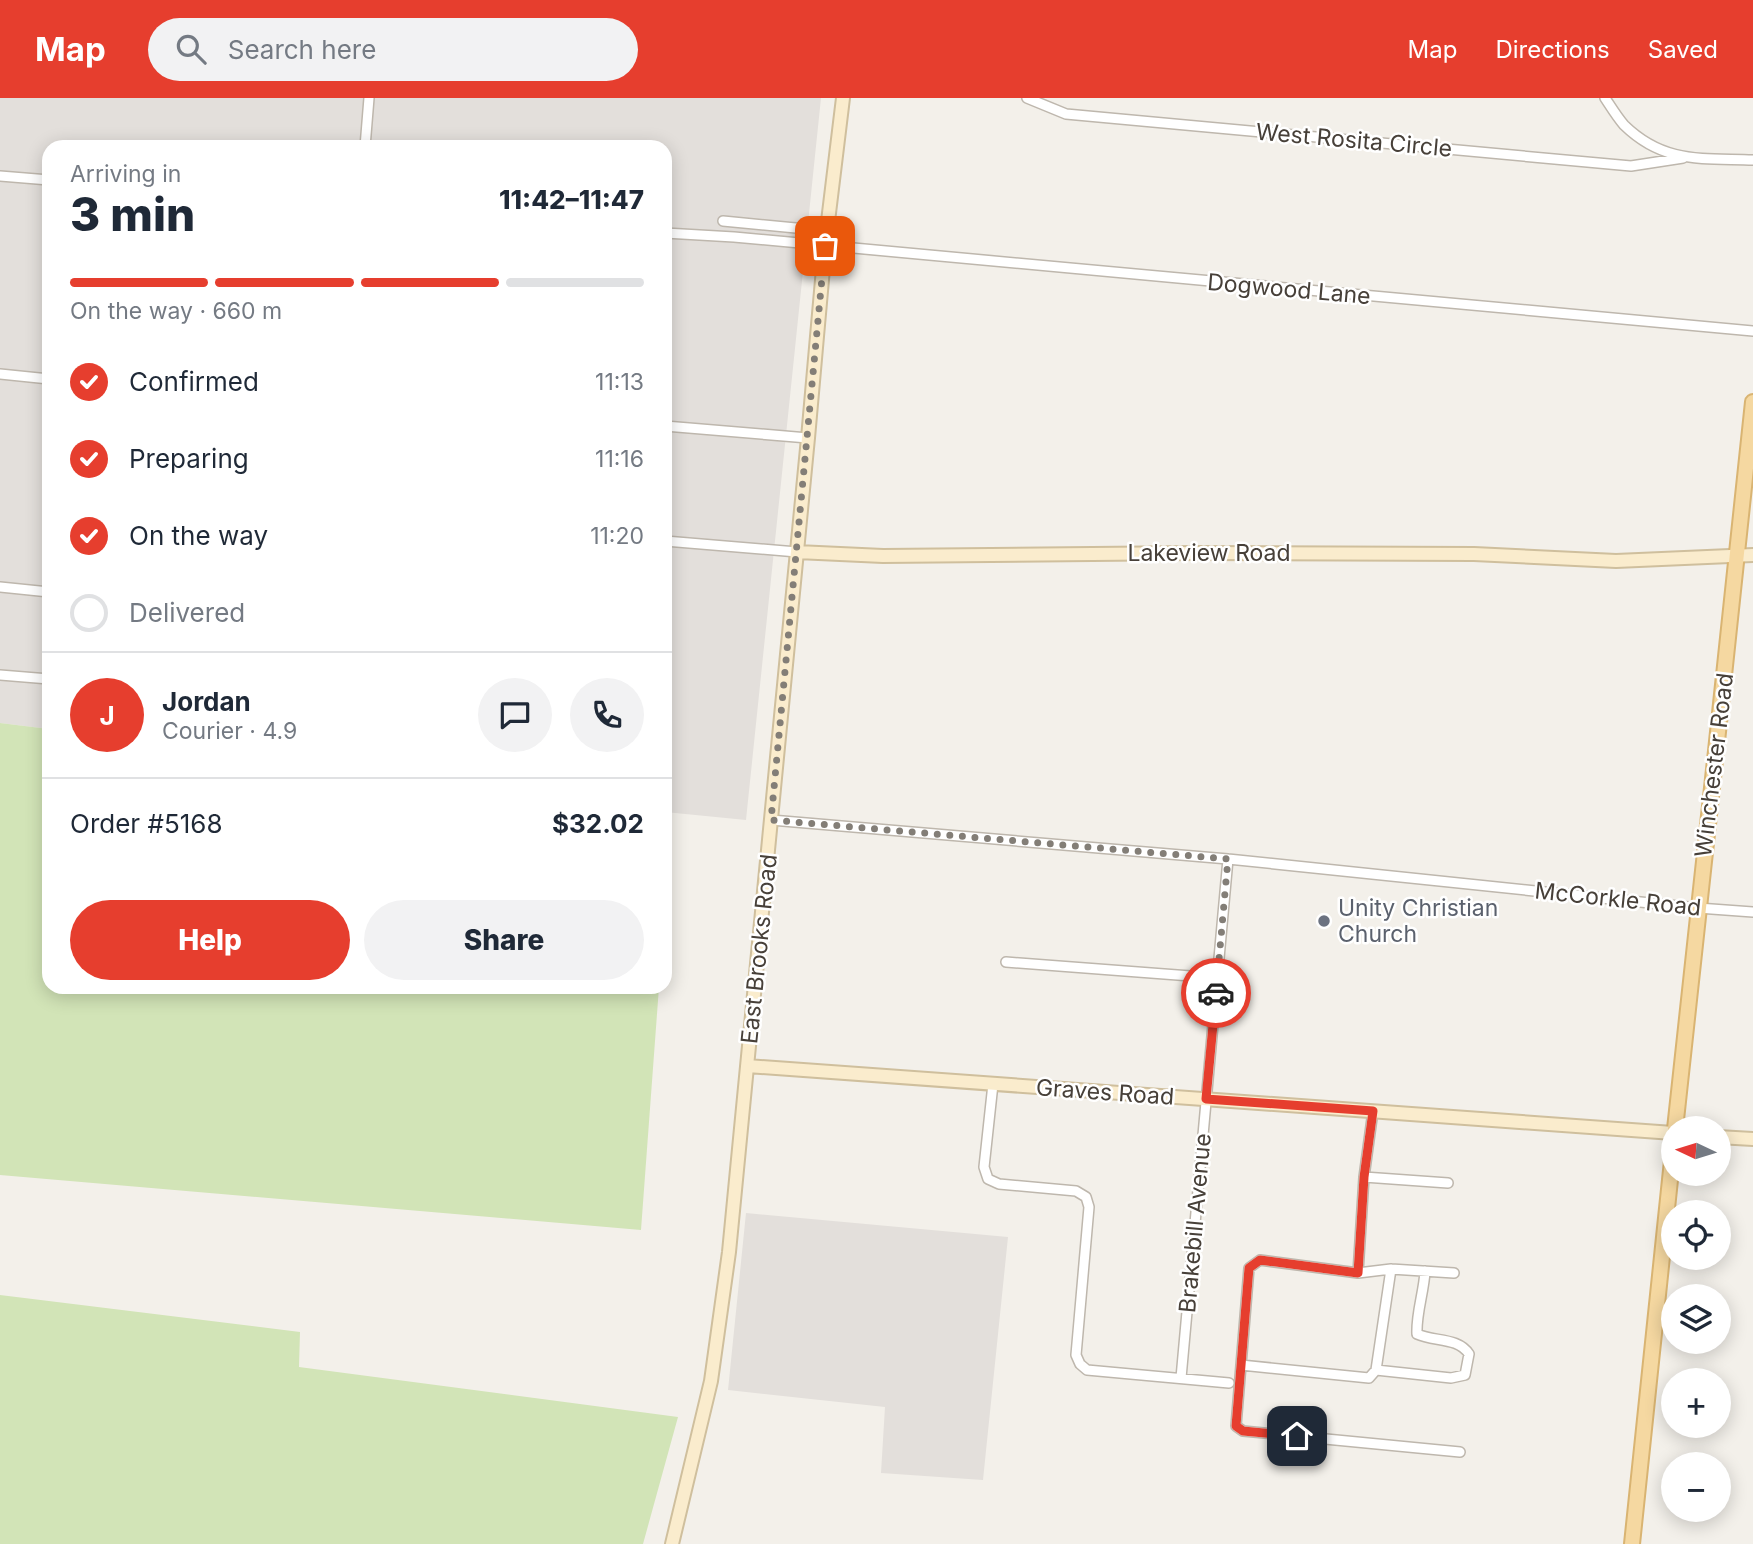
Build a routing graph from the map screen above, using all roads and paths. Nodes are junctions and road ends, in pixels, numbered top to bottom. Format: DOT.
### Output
graph roads {
  1 [pos="369,98"];
  2 [pos="843,98"];
  3 [pos="1027,98"];
  4 [pos="1605,98"];
  5 [pos="366,140"];
  6 [pos="1683,158"];
  7 [pos="1753,160"];
  8 [pos="0,176"];
  9 [pos="42,179"];
  10 [pos="723,221"];
  11 [pos="799,228"];
  12 [pos="827,231"];
  13 [pos="672,234"];
  14 [pos="797,244"];
  15 [pos="825,246"];
  16 [pos="1753,331"];
  17 [pos="0,374"];
  18 [pos="42,378"];
  19 [pos="1753,402"];
  20 [pos="672,427"];
  21 [pos="808,438"];
  22 [pos="672,542"];
  23 [pos="797,552"];
  24 [pos="1746,555"];
  25 [pos="0,587"];
  26 [pos="42,591"];
  27 [pos="0,675"];
  28 [pos="42,678"];
  29 [pos="771,820"];
  30 [pos="1228,859"];
  31 [pos="1698,908"];
  32 [pos="1753,912"];
  33 [pos="1006,962"];
  34 [pos="1217,978"];
  35 [pos="747,1066"];
  36 [pos="993,1084"];
  37 [pos="1206,1099"];
  38 [pos="1373,1111"];
  39 [pos="1676,1116"];
  40 [pos="1661,1130"];
  41 [pos="1731,1138"];
  42 [pos="1753,1139"];
  43 [pos="1364,1177"];
  44 [pos="1448,1183"];
  45 [pos="1669,1186"];
  46 [pos="1391,1269"];
  47 [pos="1425,1271"];
  48 [pos="1358,1273"];
  49 [pos="1454,1273"];
  50 [pos="1241,1365"];
  51 [pos="1376,1370"];
  52 [pos="1181,1378"];
  53 [pos="1229,1383"];
  54 [pos="1460,1452"];
  55 [pos="671,1544"];
  56 [pos="1632,1544"];
  1 -- 5 [label="street"];
  2 -- 12 [label="street, East Brooks Road"];
  3 -- 6 [label="street, West Rosita Circle"];
  4 -- 6 [label="street"];
  6 -- 7 [label="street"];
  8 -- 9 [label="street"];
  10 -- 11 [label="street"];
  11 -- 12 [label="street"];
  11 -- 14 [label="street"];
  12 -- 15 [label="street, East Brooks Road"];
  13 -- 14 [label="street, Dogwood Lane"];
  14 -- 15 [label="street, Dogwood Lane"];
  15 -- 16 [label="street, Dogwood Lane"];
  15 -- 21 [label="street, East Brooks Road"];
  17 -- 18 [label="street"];
  19 -- 24 [label="main road, Winchester Road"];
  20 -- 21 [label="street"];
  21 -- 23 [label="street, East Brooks Road"];
  22 -- 23 [label="street, Lakeview Road"];
  23 -- 24 [label="street, Lakeview Road"];
  23 -- 29 [label="street, East Brooks Road"];
  24 -- 31 [label="main road, Winchester Road"];
  25 -- 26 [label="street"];
  27 -- 28 [label="street"];
  29 -- 30 [label="street, McCorkle Road"];
  29 -- 35 [label="street, East Brooks Road"];
  30 -- 31 [label="street, McCorkle Road"];
  30 -- 34 [label="street, Brakebill Avenue"];
  31 -- 32 [label="street, McCorkle Road"];
  31 -- 39 [label="main road, Winchester Road"];
  33 -- 34 [label="street"];
  34 -- 37 [label="street, Brakebill Avenue"];
  35 -- 36 [label="street, Graves Road"];
  35 -- 55 [label="street, East Brooks Road"];
  36 -- 37 [label="street, Graves Road"];
  36 -- 52 [label="street"];
  37 -- 38 [label="street, Graves Road"];
  37 -- 52 [label="street, Brakebill Avenue"];
  38 -- 40 [label="street, Graves Road"];
  38 -- 43 [label="street"];
  41 -- 42 [label="street"];
  43 -- 44 [label="street"];
  43 -- 48 [label="street"];
  45 -- 56 [label="main road"];
  46 -- 47 [label="street"];
  46 -- 48 [label="street"];
  46 -- 51 [label="street"];
  47 -- 49 [label="street"];
  47 -- 51 [label="street"];
  48 -- 50 [label="street"];
  50 -- 51 [label="street"];
  50 -- 54 [label="street"];
  52 -- 53 [label="street"];
}
